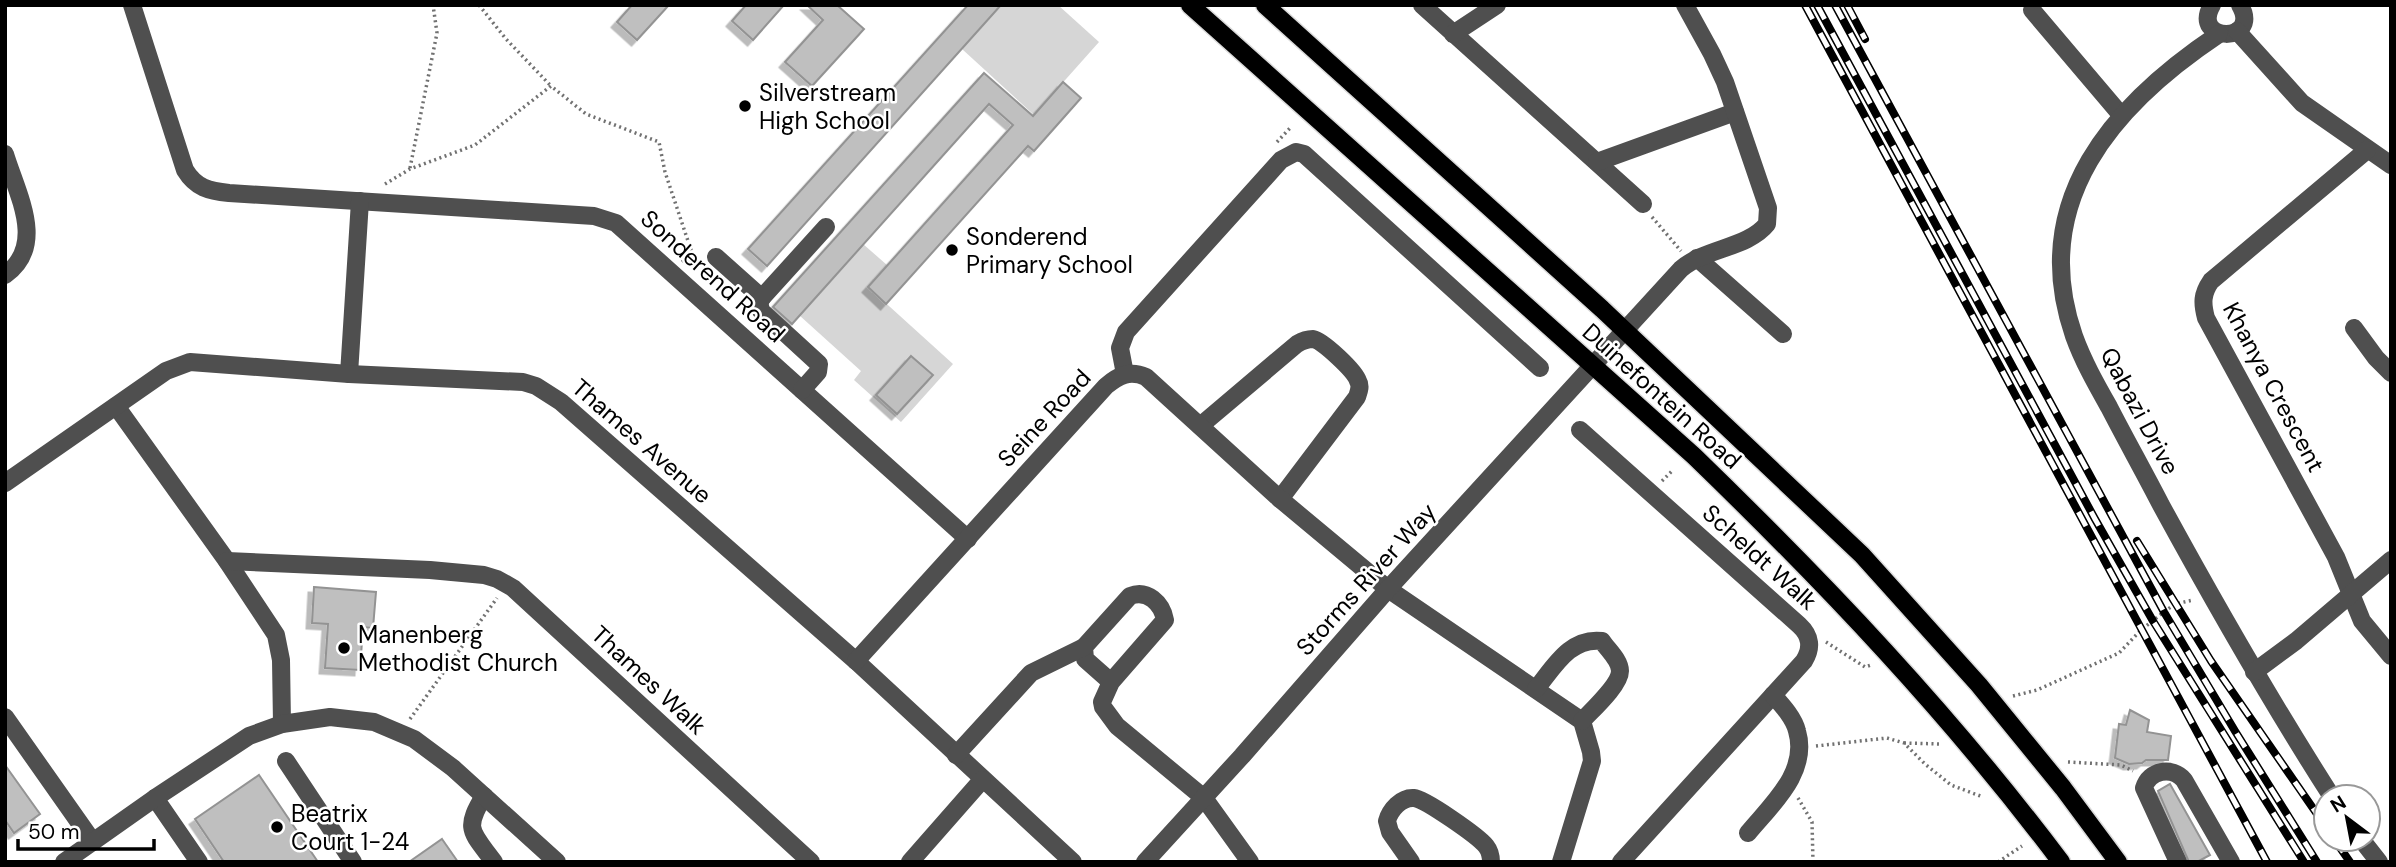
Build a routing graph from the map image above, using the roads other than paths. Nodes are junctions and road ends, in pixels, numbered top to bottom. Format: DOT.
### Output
graph roads {
  1 [pos="132,5"];
  2 [pos="1190,5"];
  3 [pos="1265,5"];
  4 [pos="1422,5"];
  5 [pos="1497,5"];
  6 [pos="1685,5"];
  7 [pos="2032,10"];
  8 [pos="2226,15"];
  9 [pos="1453,34"];
  10 [pos="1735,112"];
  11 [pos="2121,115"];
  12 [pos="2367,150"];
  13 [pos="5,154"];
  14 [pos="1597,162"];
  15 [pos="2391,165"];
  16 [pos="9,183"];
  17 [pos="360,201"];
  18 [pos="1646,208"];
  19 [pos="826,227"];
  20 [pos="1689,255"];
  21 [pos="716,257"];
  22 [pos="5,275"];
  23 [pos="762,298"];
  24 [pos="2354,328"];
  25 [pos="1625,331"];
  26 [pos="1783,334"];
  27 [pos="1592,366"];
  28 [pos="1541,368"];
  29 [pos="2391,373"];
  30 [pos="349,374"];
  31 [pos="1125,374"];
  32 [pos="802,390"];
  33 [pos="116,406"];
  34 [pos="1200,426"];
  35 [pos="1580,430"];
  36 [pos="5,483"];
  37 [pos="1280,499"];
  38 [pos="968,539"];
  39 [pos="2391,560"];
  40 [pos="227,561"];
  41 [pos="1388,589"];
  42 [pos="2350,594"];
  43 [pos="1084,647"];
  44 [pos="2391,656"];
  45 [pos="856,661"];
  46 [pos="2254,672"];
  47 [pos="1111,682"];
  48 [pos="1536,689"];
  49 [pos="1773,695"];
  50 [pos="5,716"];
  51 [pos="1582,721"];
  52 [pos="282,724"];
  53 [pos="956,755"];
  54 [pos="286,761"];
  55 [pos="982,780"];
  56 [pos="2323,783"];
  57 [pos="484,796"];
  58 [pos="155,798"];
  59 [pos="1204,798"];
  60 [pos="1748,833"];
  61 [pos="80,854"];
  62 [pos="199,862"];
  63 [pos="353,862"];
  64 [pos="494,862"];
  65 [pos="557,862"];
  66 [pos="811,862"];
  67 [pos="910,862"];
  68 [pos="1073,862"];
  69 [pos="1145,862"];
  70 [pos="1250,862"];
  71 [pos="1411,862"];
  72 [pos="1491,862"];
  73 [pos="1561,862"];
  74 [pos="1621,862"];
  75 [pos="2061,862"];
  76 [pos="2118,862"];
  77 [pos="2178,862"];
  78 [pos="2231,862"];
  1 -- 17 [label="street, Sonderend Road"];
  2 -- 27 [label="main road, Duinefontein Road"];
  3 -- 25 [label="main road, Duinefontein Road"];
  4 -- 9 [label="street"];
  5 -- 9 [label="street"];
  6 -- 10 [label="street"];
  7 -- 11 [label="street"];
  8 -- 11 [label="street, Qabazi Drive"];
  8 -- 12 [label="street"];
  9 -- 14 [label="street"];
  10 -- 14 [label="street"];
  10 -- 20 [label="street"];
  11 -- 46 [label="street, Qabazi Drive"];
  12 -- 15 [label="street"];
  12 -- 42 [label="street, Khanya Crescent"];
  13 -- 16 [label="street"];
  14 -- 18 [label="street"];
  16 -- 22 [label="street"];
  17 -- 30 [label="street"];
  17 -- 32 [label="street, Sonderend Road"];
  19 -- 23 [label="street"];
  20 -- 25 [label="street, Storms River Way"];
  20 -- 26 [label="street"];
  21 -- 23 [label="street"];
  23 -- 32 [label="street"];
  24 -- 29 [label="street"];
  25 -- 27 [label="street, Storms River Way"];
  25 -- 76 [label="main road, Duinefontein Road"];
  27 -- 41 [label="street, Storms River Way"];
  27 -- 75 [label="main road, Duinefontein Road"];
  28 -- 31 [label="street"];
  30 -- 33 [label="street, Thames Avenue"];
  30 -- 45 [label="street, Thames Avenue"];
  31 -- 34 [label="street, Seine Road"];
  31 -- 38 [label="street, Seine Road"];
  32 -- 38 [label="street, Sonderend Road"];
  33 -- 36 [label="street, Thames Avenue"];
  33 -- 40 [label="street"];
  34 -- 37 [label="street, Seine Road"];
  34 -- 37 [label="street"];
  35 -- 49 [label="street, Scheldt Walk"];
  37 -- 41 [label="street, Seine Road"];
  38 -- 45 [label="street, Seine Road"];
  39 -- 42 [label="street"];
  40 -- 52 [label="street"];
  40 -- 66 [label="street, Thames Walk"];
  41 -- 48 [label="street, Seine Road"];
  41 -- 59 [label="street, Storms River Way"];
  42 -- 44 [label="street, Khanya Crescent"];
  42 -- 46 [label="street"];
  43 -- 47 [label="street"];
  43 -- 47 [label="street"];
  43 -- 53 [label="street"];
  45 -- 53 [label="street, Thames Avenue"];
  46 -- 56 [label="street, Qabazi Drive"];
  47 -- 59 [label="street"];
  48 -- 51 [label="street, Seine Road"];
  48 -- 51 [label="street"];
  49 -- 60 [label="street"];
  49 -- 74 [label="street, Scheldt Walk"];
  50 -- 61 [label="street"];
  51 -- 73 [label="street"];
  52 -- 57 [label="street"];
  52 -- 58 [label="street"];
  53 -- 55 [label="street, Thames Avenue"];
  54 -- 63 [label="street"];
  55 -- 67 [label="street"];
  55 -- 68 [label="street, Thames Avenue"];
  57 -- 64 [label="street"];
  57 -- 65 [label="street"];
  58 -- 61 [label="street"];
  58 -- 62 [label="street"];
  59 -- 69 [label="street, Storms River Way"];
  59 -- 70 [label="street"];
  71 -- 72 [label="street"];
  77 -- 78 [label="street"];
}
